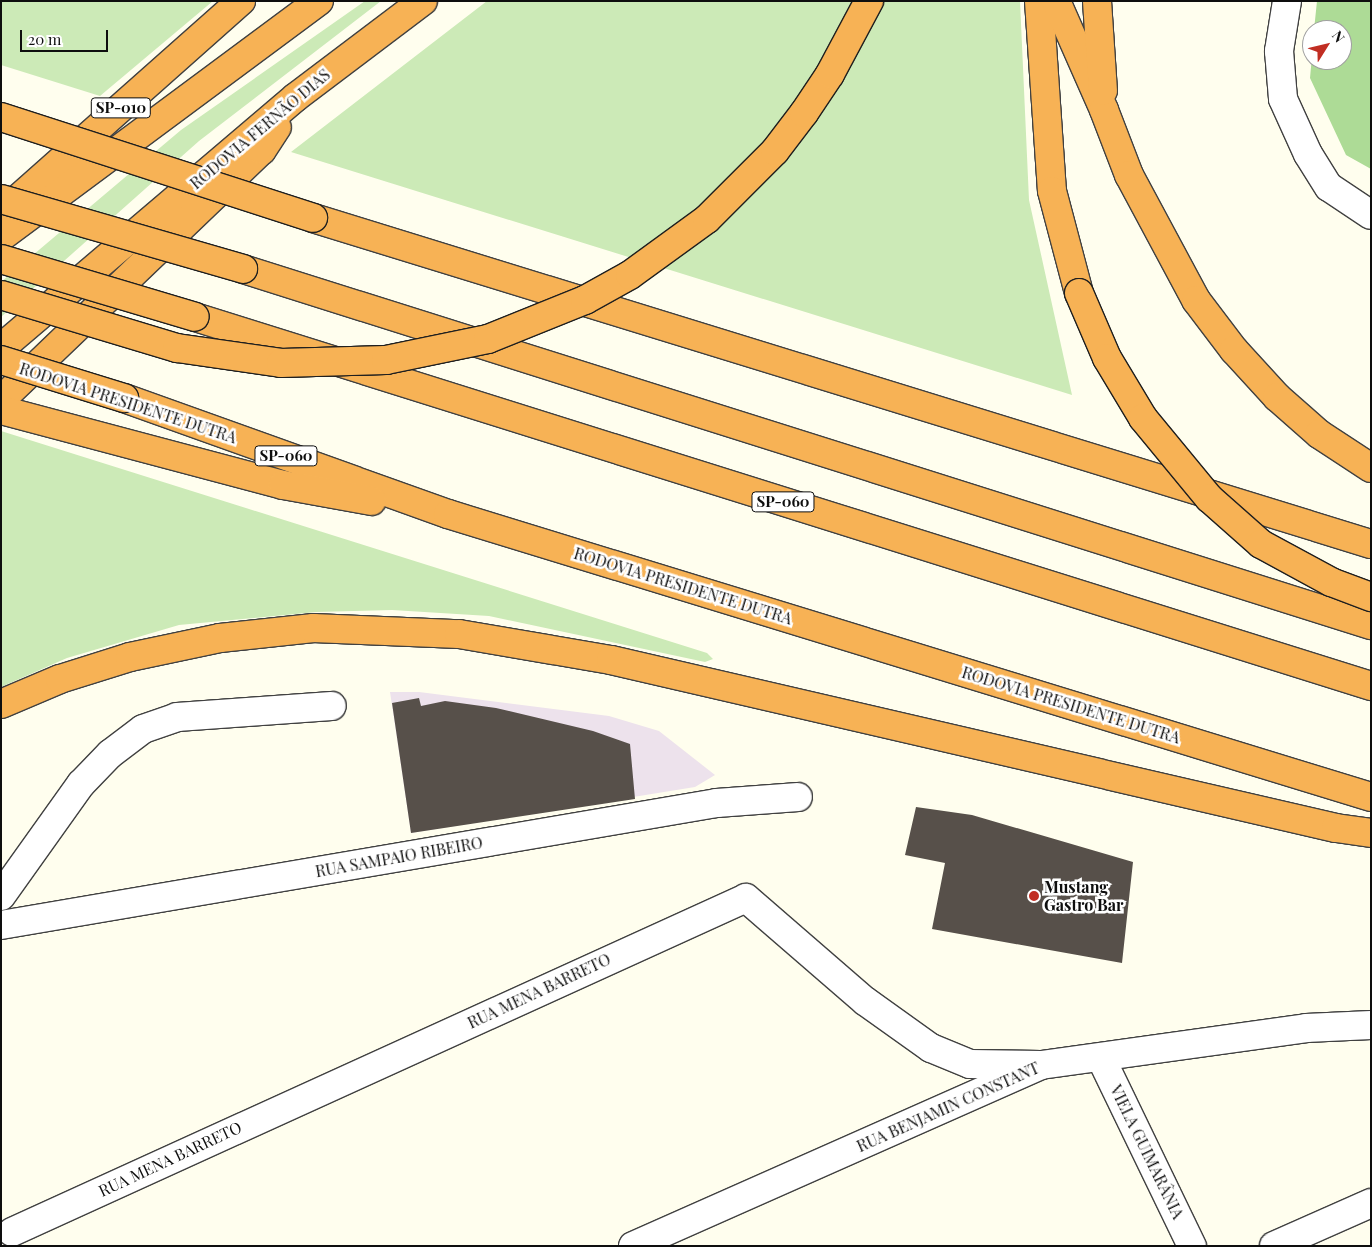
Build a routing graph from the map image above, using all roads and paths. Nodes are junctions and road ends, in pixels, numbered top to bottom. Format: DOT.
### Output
graph roads {
  1 [pos="241,1"];
  2 [pos="423,1"];
  3 [pos="869,1"];
  4 [pos="1039,1"];
  5 [pos="1056,1"];
  6 [pos="1097,1"];
  7 [pos="1287,1"];
  8 [pos="311,7"];
  9 [pos="296,97"];
  10 [pos="1104,110"];
  11 [pos="1,117"];
  12 [pos="1,199"];
  13 [pos="1,214"];
  14 [pos="1371,215"];
  15 [pos="1,237"];
  16 [pos="1,259"];
  17 [pos="1,295"];
  18 [pos="1,348"];
  19 [pos="1,360"];
  20 [pos="1,400"];
  21 [pos="1,410"];
  22 [pos="1371,468"];
  23 [pos="448,514"];
  24 [pos="1371,544"];
  25 [pos="1371,597"];
  26 [pos="1371,625"];
  27 [pos="1371,686"];
  28 [pos="1,704"];
  29 [pos="332,706"];
  30 [pos="798,797"];
  31 [pos="1371,797"];
  32 [pos="1371,833"];
  33 [pos="1,896"];
  34 [pos="1,925"];
  35 [pos="1371,1025"];
  36 [pos="1101,1058"];
  37 [pos="1041,1065"];
  38 [pos="1371,1203"];
  39 [pos="14,1233"];
  40 [pos="634,1246"];
  41 [pos="1192,1246"];
  42 [pos="1274,1246"];
  1 -- 13 [label="highway, SP-010"];
  2 -- 9 [label="highway, RODOVIA FERNÃO DIAS"];
  3 -- 17 [label="highway, bridge"];
  4 -- 25 [label="highway, bridge"];
  5 -- 10 [label="highway"];
  6 -- 10 [label="highway"];
  7 -- 14 [label="street"];
  8 -- 15 [label="highway"];
  9 -- 18 [label="highway, RODOVIA FERNÃO DIAS"];
  9 -- 20 [label="highway"];
  10 -- 22 [label="highway"];
  11 -- 24 [label="highway, bridge"];
  12 -- 26 [label="highway, bridge"];
  16 -- 27 [label="highway, SP-060, bridge"];
  19 -- 23 [label="highway, RODOVIA PRESIDENTE DUTRA / SP-060, bridge"];
  21 -- 23 [label="highway"];
  23 -- 31 [label="highway, RODOVIA PRESIDENTE DUTRA / SP-060"];
  28 -- 32 [label="highway"];
  29 -- 33 [label="street"];
  30 -- 34 [label="street, RUA SAMPAIO RIBEIRO"];
  35 -- 36 [label="street, RUA BENJAMIN CONSTANT"];
  36 -- 37 [label="street, RUA BENJAMIN CONSTANT"];
  36 -- 41 [label="street, VIELA GUIMARÂNIA"];
  37 -- 39 [label="street, RUA MENA BARRETO"];
  37 -- 40 [label="street, RUA BENJAMIN CONSTANT"];
  38 -- 42 [label="street"];
}
